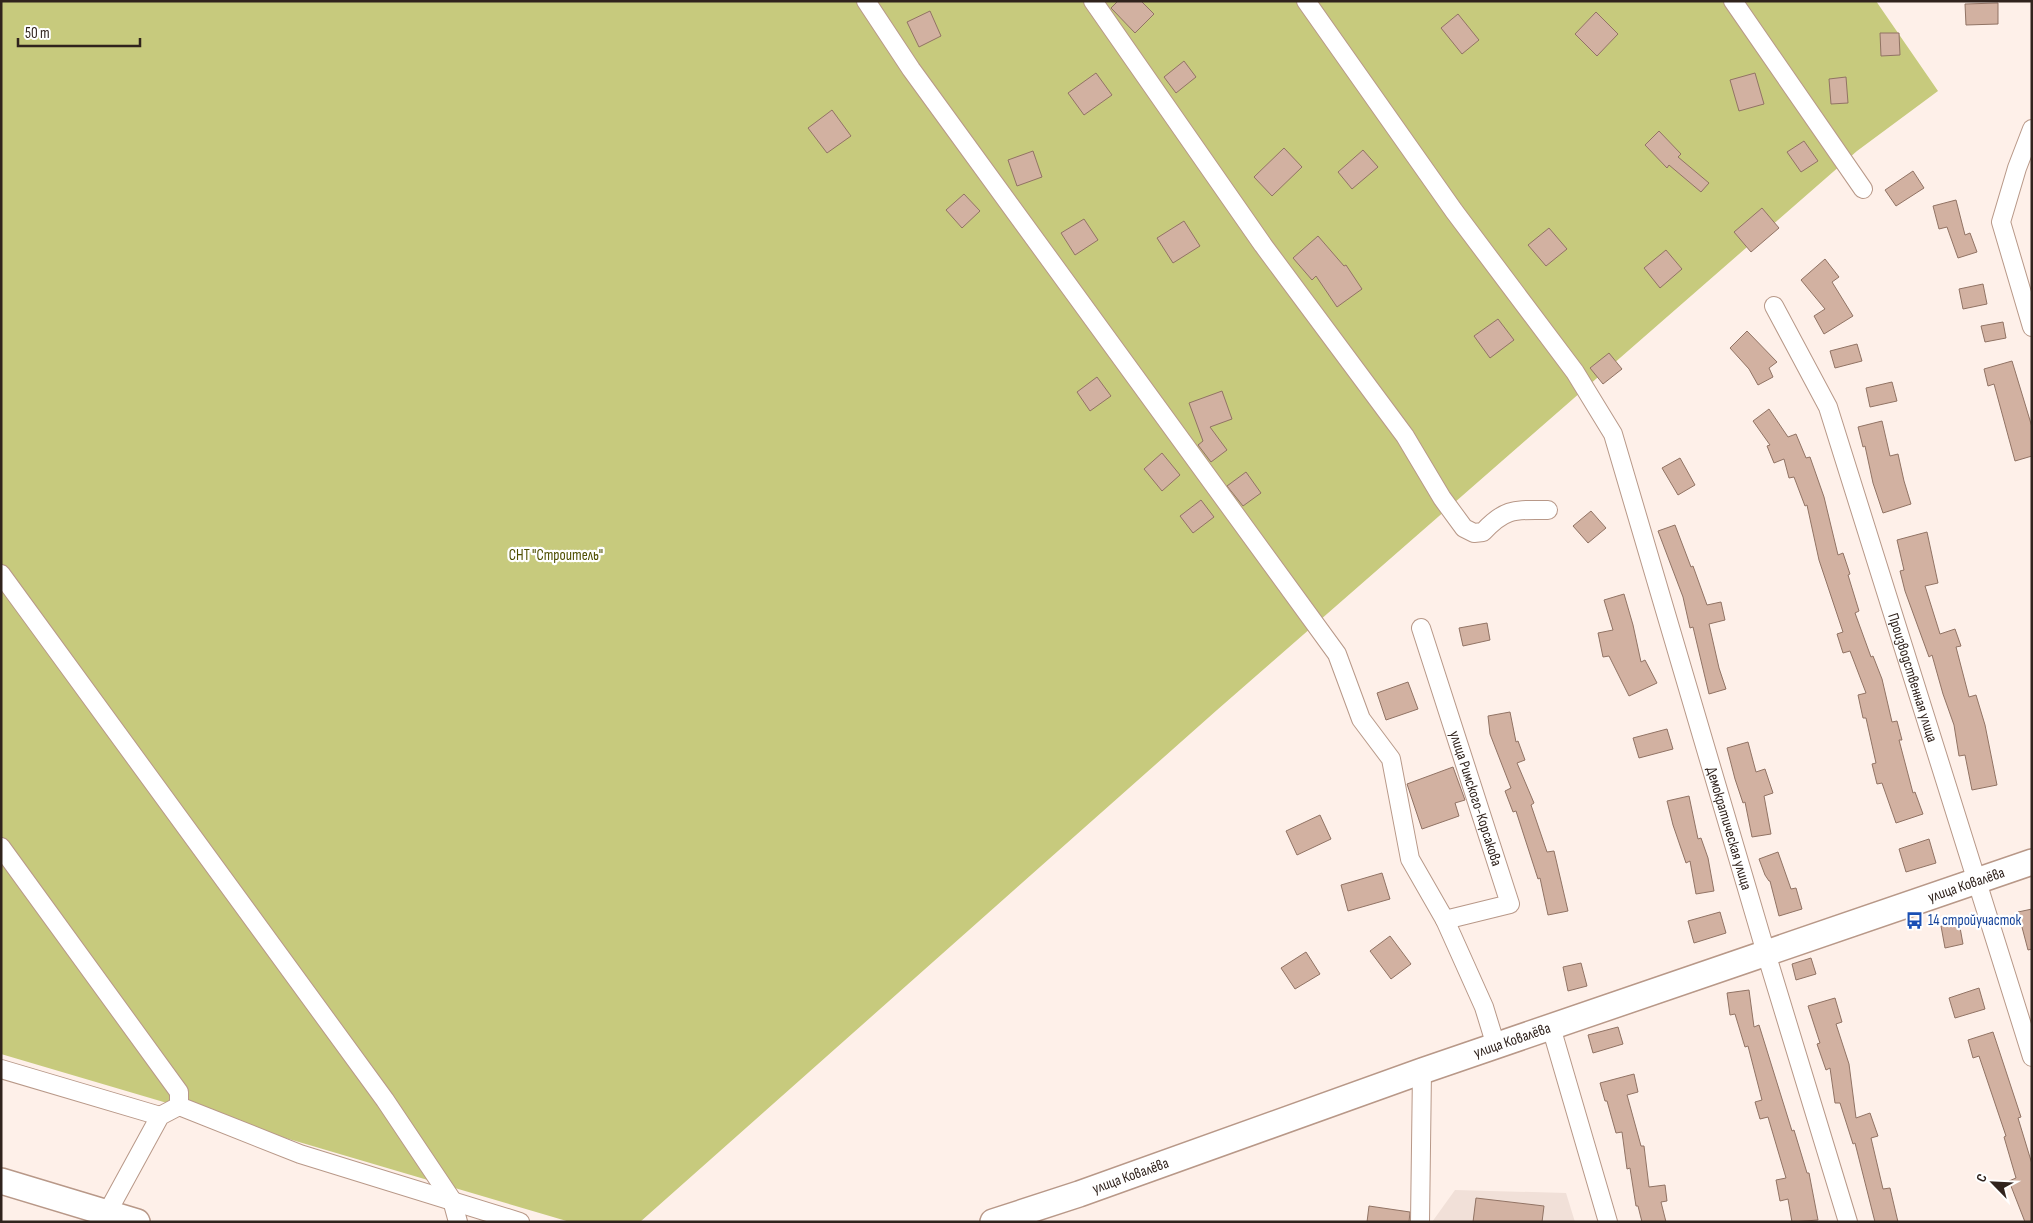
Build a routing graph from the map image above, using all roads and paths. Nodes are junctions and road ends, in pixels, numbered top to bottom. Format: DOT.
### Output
graph roads {
  1 [pos="866,1"];
  2 [pos="1093,1"];
  3 [pos="1306,1"];
  4 [pos="1733,1"];
  5 [pos="2032,129"];
  6 [pos="1863,189"];
  7 [pos="1774,306"];
  8 [pos="2032,327"];
  9 [pos="1548,510"];
  10 [pos="1,574"];
  11 [pos="1421,628"];
  12 [pos="1,846"];
  13 [pos="2032,862"];
  14 [pos="1976,881"];
  15 [pos="1445,920"];
  16 [pos="1766,953"];
  17 [pos="1552,1027"];
  18 [pos="1496,1046"];
  19 [pos="2032,1057"];
  20 [pos="1,1069"];
  21 [pos="1422,1071"];
  22 [pos="179,1106"];
  23 [pos="160,1116"];
  24 [pos="1,1181"];
  25 [pos="452,1200"];
  26 [pos="107,1212"];
  27 [pos="138,1222"];
  28 [pos="458,1222"];
  29 [pos="520,1222"];
  30 [pos="993,1222"];
  31 [pos="1420,1222"];
  32 [pos="1608,1222"];
  33 [pos="1848,1222"];
  1 -- 15 [label="street"];
  2 -- 9 [label="street"];
  3 -- 16 [label="street, Демократическая улица"];
  4 -- 6 [label="street"];
  5 -- 8 [label="street"];
  7 -- 14 [label="street, Производственная улица"];
  10 -- 25 [label="street"];
  11 -- 15 [label="street, улица Римского-Корсакова"];
  12 -- 22 [label="street"];
  13 -- 14 [label="street, улица Ковалёва"];
  14 -- 16 [label="street, улица Ковалёва"];
  14 -- 19 [label="street, Производственная улица"];
  15 -- 18 [label="street"];
  16 -- 17 [label="street, улица Ковалёва"];
  16 -- 33 [label="street, Демократическая улица"];
  17 -- 18 [label="street, улица Ковалёва"];
  17 -- 32 [label="street"];
  18 -- 21 [label="street, улица Ковалёва"];
  20 -- 23 [label="street"];
  21 -- 30 [label="street, улица Ковалёва"];
  21 -- 31 [label="street"];
  22 -- 23 [label="street"];
  22 -- 25 [label="street"];
  23 -- 26 [label="street"];
  24 -- 26 [label="street"];
  25 -- 28 [label="street"];
  25 -- 29 [label="street"];
  26 -- 27 [label="street"];
}
